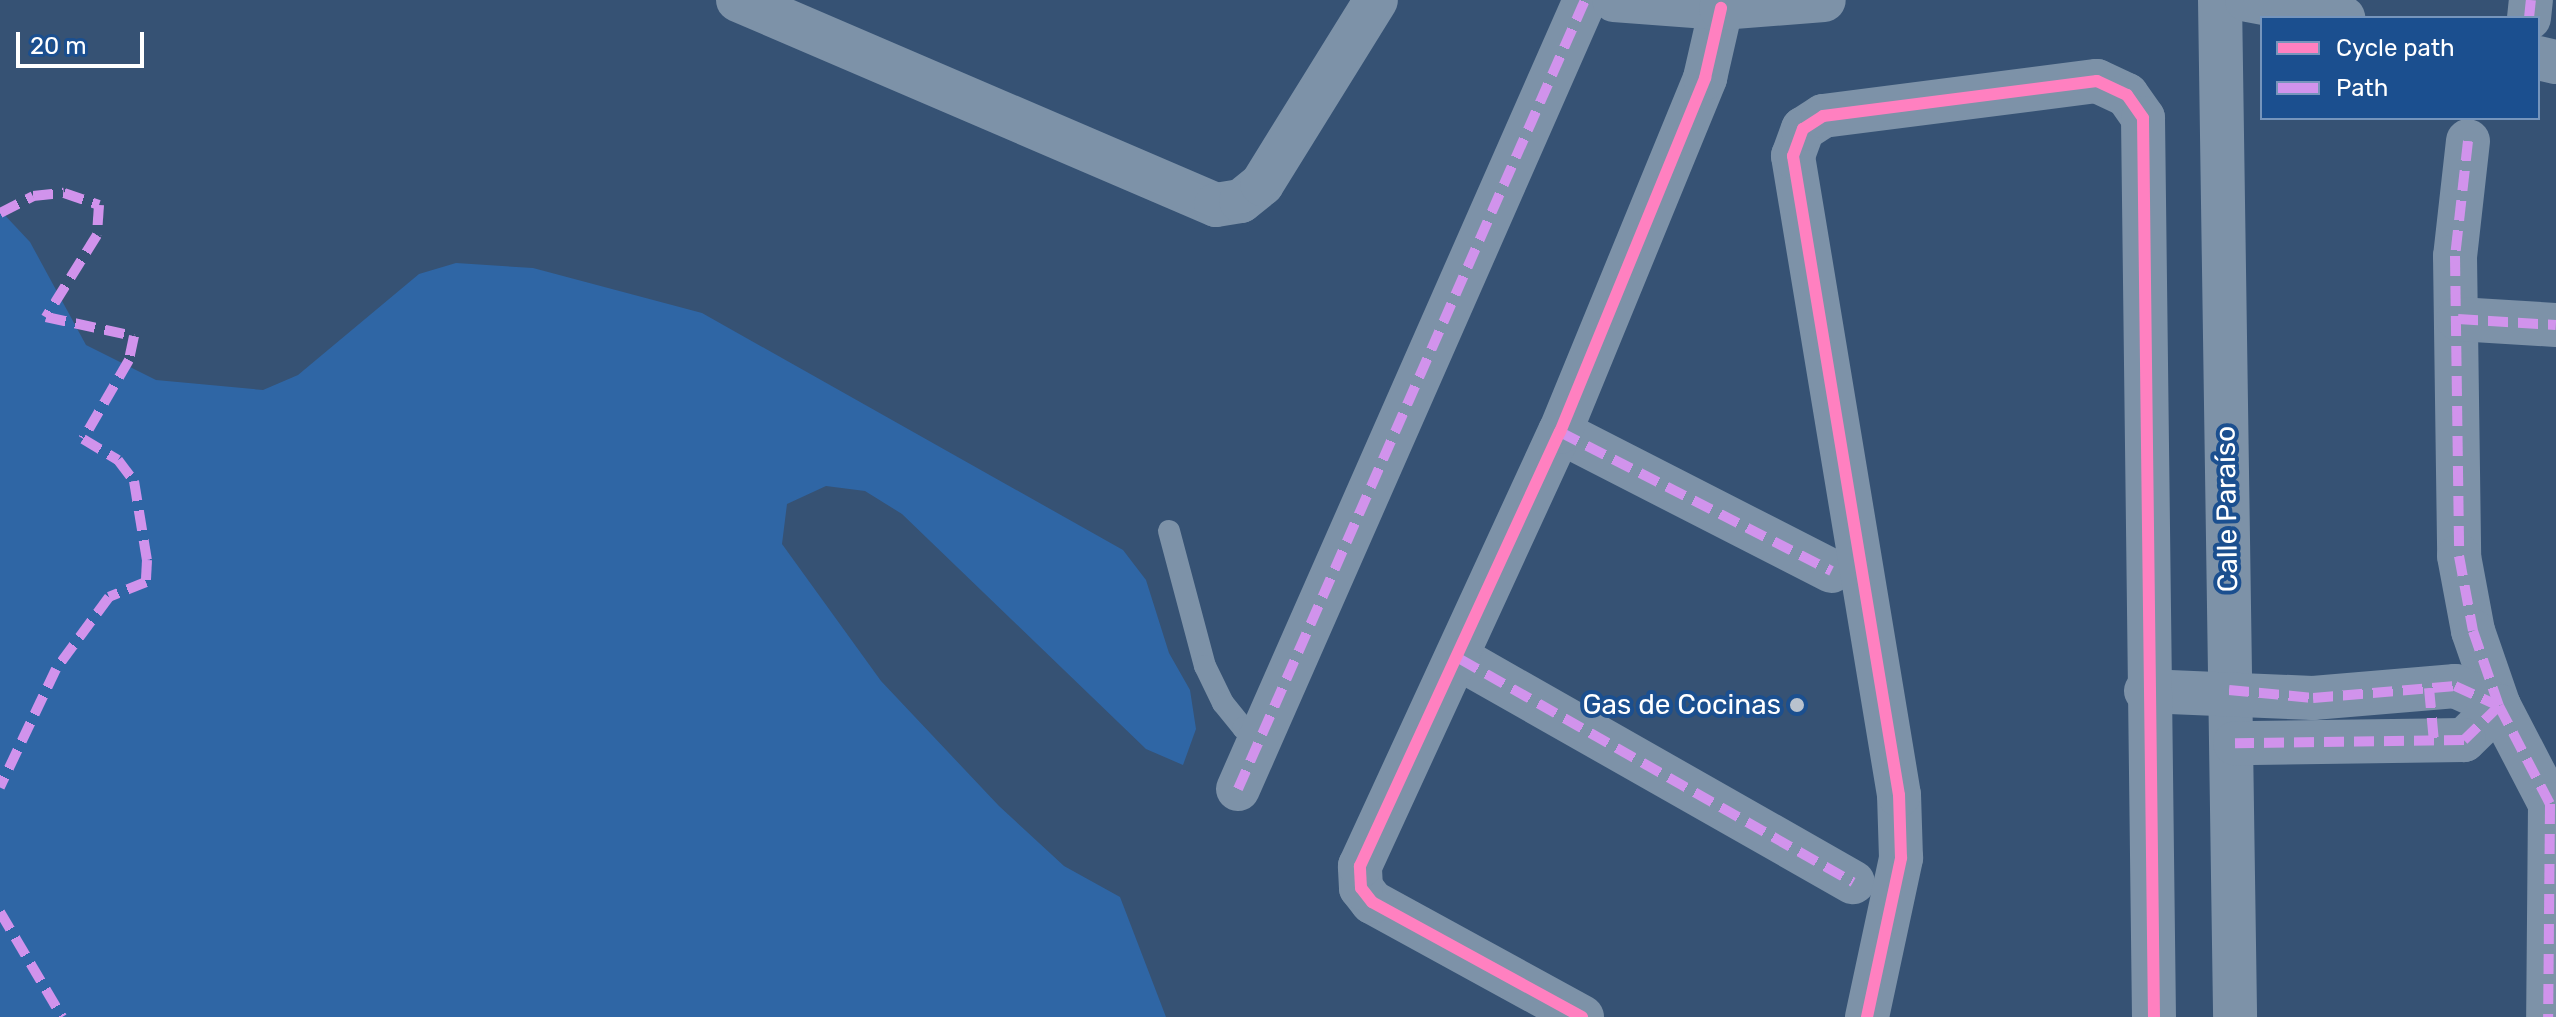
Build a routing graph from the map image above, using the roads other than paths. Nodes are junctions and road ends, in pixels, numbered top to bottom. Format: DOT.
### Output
graph roads {
  1 [pos="738,0"];
  2 [pos="1376,0"];
  3 [pos="1585,0"];
  4 [pos="1614,0"];
  5 [pos="1824,0"];
  6 [pos="2220,0"];
  7 [pos="2247,0"];
  8 [pos="1721,8"];
  9 [pos="2332,16"];
  10 [pos="2468,141"];
  11 [pos="2458,319"];
  12 [pos="2556,325"];
  13 [pos="1560,432"];
  14 [pos="1169,531"];
  15 [pos="1832,571"];
  16 [pos="1460,659"];
  17 [pos="2429,688"];
  18 [pos="2229,690"];
  19 [pos="2146,691"];
  20 [pos="2499,706"];
  21 [pos="1262,736"];
  22 [pos="2434,742"];
  23 [pos="2235,743"];
  24 [pos="1238,789"];
  25 [pos="1853,882"];
  26 [pos="1582,1017"];
  27 [pos="1867,1017"];
  28 [pos="2154,1017"];
  29 [pos="2235,1017"];
  30 [pos="2548,1017"];
  1 -- 2 [label="street"];
  3 -- 21 [label="street"];
  4 -- 8 [label="street"];
  5 -- 8 [label="street"];
  6 -- 18 [label="street, Calle Paraíso"];
  7 -- 9 [label="street"];
  8 -- 13 [label="street"];
  10 -- 11 [label="street"];
  11 -- 12 [label="street"];
  11 -- 20 [label="street"];
  13 -- 15 [label="street"];
  13 -- 16 [label="street"];
  14 -- 21 [label="lane"];
  16 -- 25 [label="street"];
  16 -- 26 [label="street"];
  17 -- 18 [label="street"];
  17 -- 20 [label="street"];
  17 -- 22 [label="street"];
  18 -- 19 [label="street"];
  18 -- 23 [label="street, Calle Paraíso"];
  19 -- 27 [label="street"];
  19 -- 28 [label="street"];
  20 -- 22 [label="street"];
  20 -- 30 [label="street"];
  21 -- 24 [label="street"];
  22 -- 23 [label="street"];
  23 -- 29 [label="street, Calle Paraíso"];
}
